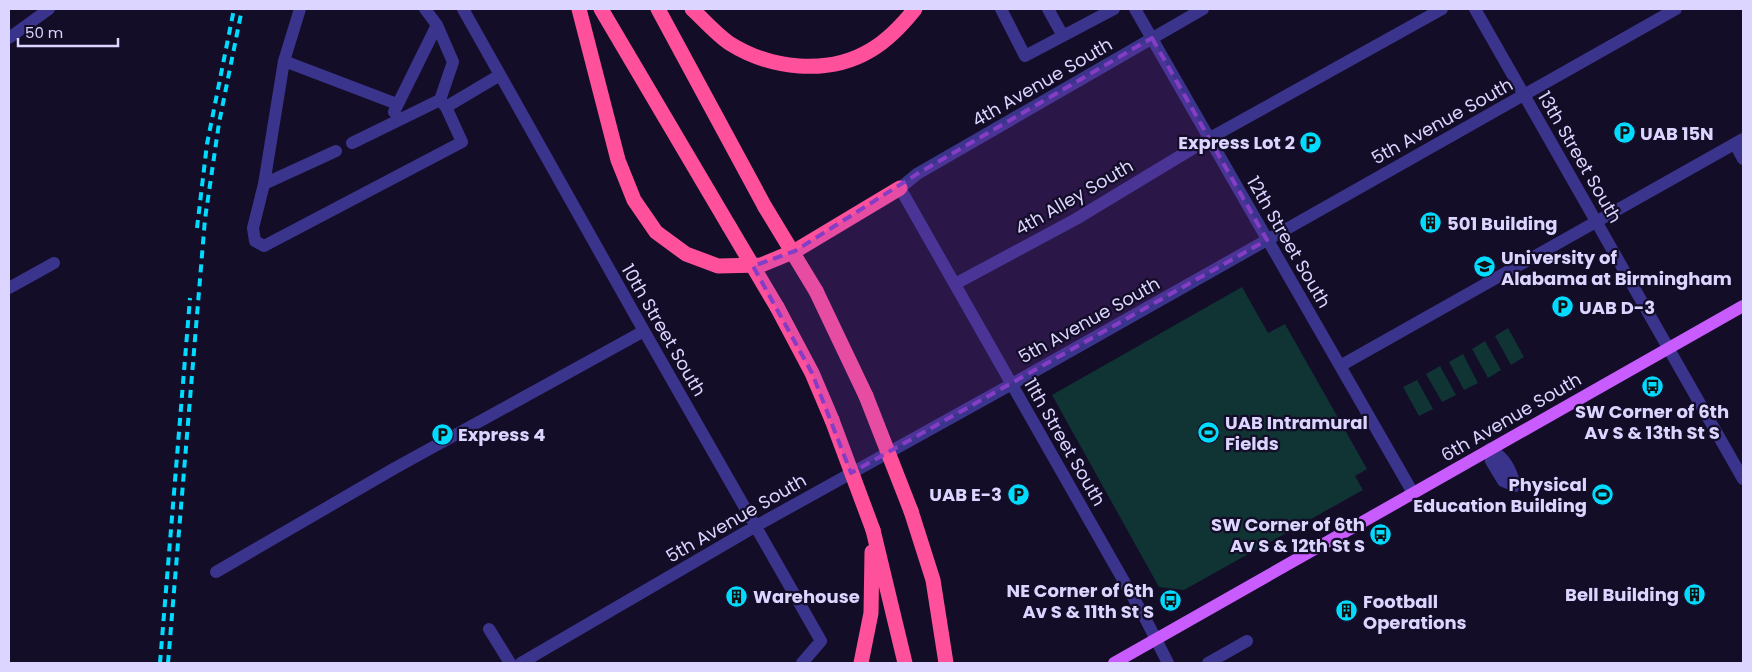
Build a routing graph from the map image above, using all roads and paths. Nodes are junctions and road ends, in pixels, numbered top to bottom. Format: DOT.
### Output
graph roads {
  1 [pos="49,9"];
  2 [pos="300,9"];
  3 [pos="425,9"];
  4 [pos="463,9"];
  5 [pos="579,9"];
  6 [pos="601,9"];
  7 [pos="658,9"];
  8 [pos="692,9"];
  9 [pos="915,9"];
  10 [pos="1001,9"];
  11 [pos="1048,9"];
  12 [pos="1114,9"];
  13 [pos="1135,9"];
  14 [pos="1203,9"];
  15 [pos="1442,9"];
  16 [pos="1474,9"];
  17 [pos="1676,9"];
  18 [pos="437,25"];
  19 [pos="1063,36"];
  20 [pos="9,38"];
  21 [pos="1152,38"];
  22 [pos="284,61"];
  23 [pos="500,75"];
  24 [pos="1524,95"];
  25 [pos="397,104"];
  26 [pos="443,104"];
  27 [pos="388,127"];
  28 [pos="1210,138"];
  29 [pos="1739,141"];
  30 [pos="352,143"];
  31 [pos="336,151"];
  32 [pos="1743,159"];
  33 [pos="264,184"];
  34 [pos="900,188"];
  35 [pos="1596,222"];
  36 [pos="1267,240"];
  37 [pos="54,263"];
  38 [pos="954,284"];
  39 [pos="9,288"];
  40 [pos="1743,306"];
  41 [pos="644,331"];
  42 [pos="1669,348"];
  43 [pos="1340,366"];
  44 [pos="1012,384"];
  45 [pos="1743,480"];
  46 [pos="1413,493"];
  47 [pos="756,526"];
  48 [pos="873,530"];
  49 [pos="216,572"];
  50 [pos="489,629"];
  51 [pos="1156,638"];
  52 [pos="1247,641"];
  53 [pos="510,663"];
  54 [pos="521,663"];
  55 [pos="802,663"];
  56 [pos="861,663"];
  57 [pos="905,663"];
  58 [pos="946,663"];
  59 [pos="1114,663"];
  60 [pos="1168,663"];
  61 [pos="1208,663"];
  1 -- 20 [label="street"];
  2 -- 22 [label="street"];
  3 -- 18 [label="street"];
  4 -- 23 [label="street, 10th Street South"];
  5 -- 34 [label="highway"];
  6 -- 48 [label="highway, bridge"];
  7 -- 58 [label="highway, bridge"];
  8 -- 9 [label="highway"];
  10 -- 19 [label="street"];
  11 -- 19 [label="street"];
  12 -- 19 [label="street"];
  13 -- 21 [label="street, 12th Street South"];
  14 -- 21 [label="street, 4th Avenue South"];
  15 -- 28 [label="street, 4th Alley South"];
  16 -- 24 [label="street, 13th Street South"];
  17 -- 24 [label="street, 5th Avenue South"];
  18 -- 25 [label="street"];
  18 -- 26 [label="street"];
  21 -- 28 [label="street, 12th Street South"];
  21 -- 34 [label="street, 4th Avenue South"];
  22 -- 25 [label="street"];
  22 -- 33 [label="street"];
  23 -- 26 [label="street"];
  23 -- 41 [label="street, 10th Street South"];
  24 -- 35 [label="street, 13th Street South"];
  24 -- 36 [label="street, 5th Avenue South"];
  25 -- 27 [label="street"];
  26 -- 27 [label="street"];
  26 -- 33 [label="street"];
  27 -- 30 [label="street"];
  28 -- 36 [label="street, 12th Street South"];
  28 -- 38 [label="street, 4th Alley South"];
  29 -- 32 [label="street"];
  29 -- 35 [label="street"];
  31 -- 33 [label="street"];
  34 -- 38 [label="street, 11th Street South"];
  35 -- 42 [label="street, 13th Street South"];
  35 -- 43 [label="street"];
  36 -- 43 [label="street, 12th Street South"];
  36 -- 44 [label="street, 5th Avenue South"];
  37 -- 39 [label="street"];
  38 -- 44 [label="street, 11th Street South"];
  40 -- 42 [label="main road, 6th Avenue South"];
  41 -- 47 [label="street, 10th Street South"];
  41 -- 49 [label="street"];
  42 -- 45 [label="street, 13th Street South"];
  42 -- 46 [label="main road, 6th Avenue South"];
  43 -- 46 [label="street, 12th Street South"];
  44 -- 47 [label="street, 5th Avenue South"];
  44 -- 51 [label="street, 11th Street South"];
  46 -- 51 [label="main road, 6th Avenue South"];
  47 -- 54 [label="street, 5th Avenue South"];
  47 -- 55 [label="street, 10th Street South"];
  48 -- 56 [label="highway"];
  48 -- 57 [label="highway"];
  50 -- 53 [label="street"];
  51 -- 59 [label="main road, 6th Avenue South"];
  51 -- 60 [label="street, 11th Street South"];
  52 -- 61 [label="street"];
}
